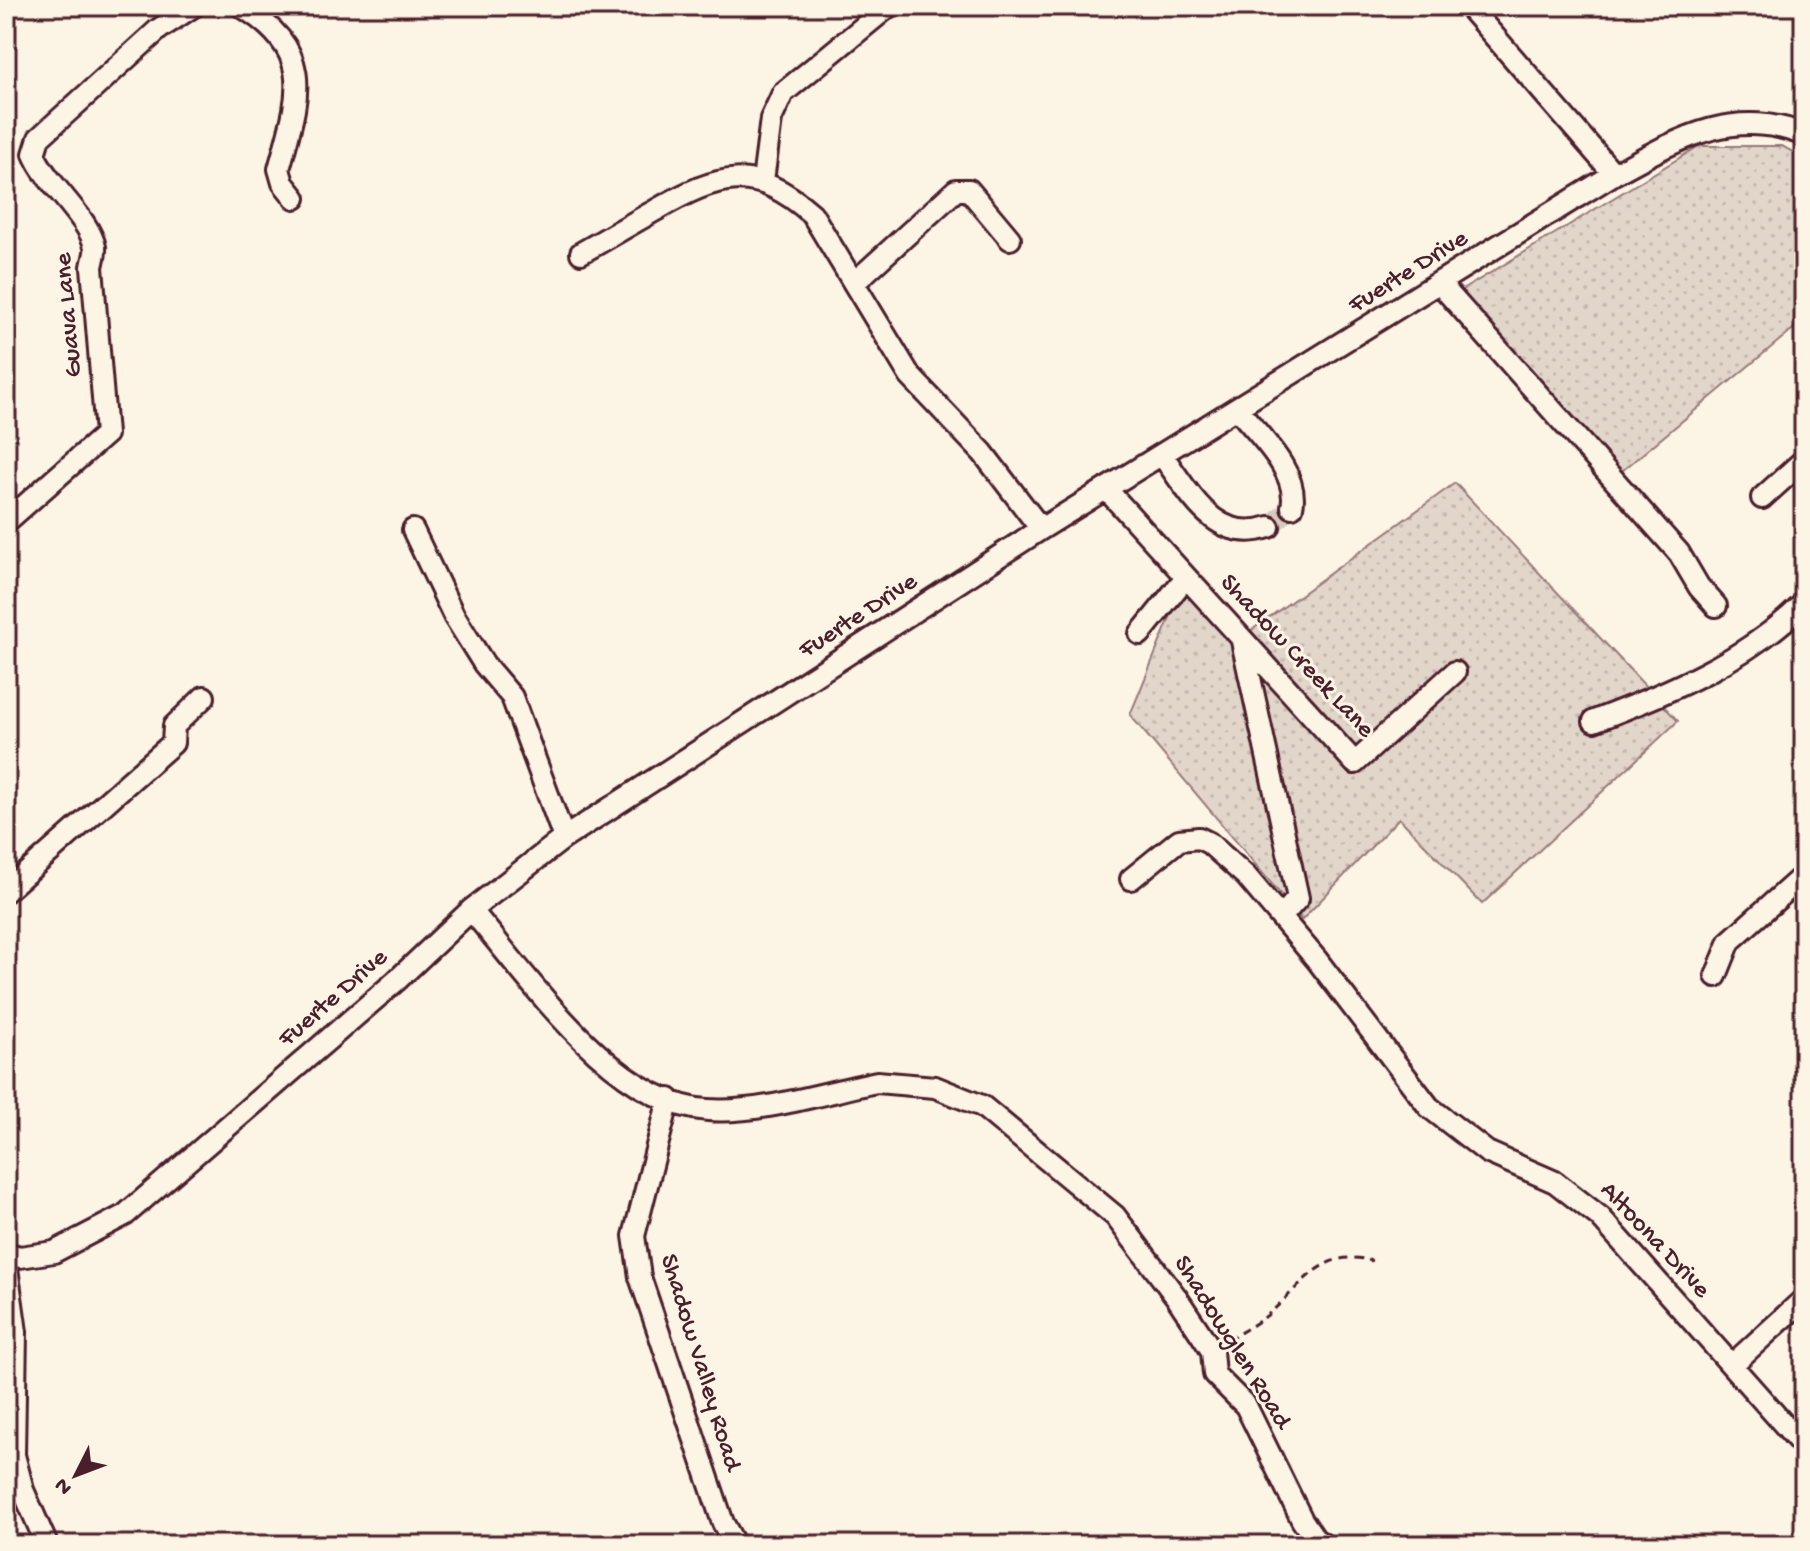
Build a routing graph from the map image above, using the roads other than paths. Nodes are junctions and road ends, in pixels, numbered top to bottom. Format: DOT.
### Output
graph roads {
  1 [pos="194,6"];
  2 [pos="241,6"];
  3 [pos="889,6"];
  4 [pos="1468,6"];
  5 [pos="1802,128"];
  6 [pos="1614,174"];
  7 [pos="763,181"];
  8 [pos="295,198"];
  9 [pos="1010,239"];
  10 [pos="581,253"];
  11 [pos="854,283"];
  12 [pos="1441,285"];
  13 [pos="1237,408"];
  14 [pos="1162,455"];
  15 [pos="1804,460"];
  16 [pos="1107,490"];
  17 [pos="1762,498"];
  18 [pos="1292,507"];
  19 [pos="6,522"];
  20 [pos="1269,527"];
  21 [pos="1041,529"];
  22 [pos="413,530"];
  23 [pos="1186,577"];
  24 [pos="1804,603"];
  25 [pos="1716,606"];
  26 [pos="1140,634"];
  27 [pos="1241,637"];
  28 [pos="1455,672"];
  29 [pos="204,697"];
  30 [pos="1594,721"];
  31 [pos="564,838"];
  32 [pos="1804,875"];
  33 [pos="1131,879"];
  34 [pos="6,891"];
  35 [pos="471,910"];
  36 [pos="1281,917"];
  37 [pos="1716,976"];
  38 [pos="669,1099"];
  39 [pos="6,1253"];
  40 [pos="6,1261"];
  41 [pos="1804,1299"];
  42 [pos="1733,1364"];
  43 [pos="12,1381"];
  44 [pos="1804,1447"];
  45 [pos="47,1545"];
  46 [pos="735,1545"];
  47 [pos="1324,1545"];
  1 -- 19 [label="street, Guava Lane"];
  2 -- 8 [label="street"];
  3 -- 7 [label="street"];
  4 -- 6 [label="street"];
  5 -- 6 [label="street, Fuerte Drive"];
  6 -- 12 [label="street, Fuerte Drive"];
  7 -- 10 [label="street"];
  7 -- 11 [label="street"];
  9 -- 11 [label="street"];
  11 -- 21 [label="street"];
  12 -- 13 [label="street, Fuerte Drive"];
  12 -- 25 [label="street"];
  13 -- 14 [label="street, Fuerte Drive"];
  13 -- 18 [label="street"];
  14 -- 16 [label="street, Fuerte Drive"];
  14 -- 20 [label="street"];
  15 -- 17 [label="street"];
  16 -- 21 [label="street, Fuerte Drive"];
  16 -- 23 [label="street, Shadow Creek Lane"];
  21 -- 31 [label="street, Fuerte Drive"];
  22 -- 31 [label="street"];
  23 -- 26 [label="street"];
  23 -- 27 [label="street, Shadow Creek Lane"];
  24 -- 30 [label="street"];
  27 -- 28 [label="street, Shadow Creek Lane"];
  27 -- 36 [label="street"];
  29 -- 34 [label="street"];
  31 -- 35 [label="street, Fuerte Drive"];
  32 -- 37 [label="street"];
  33 -- 36 [label="street, Altoona Drive"];
  35 -- 38 [label="street, Shadowglen Road"];
  35 -- 39 [label="street, Fuerte Drive"];
  36 -- 42 [label="street, Altoona Drive"];
  38 -- 46 [label="street, Shadow Valley Road"];
  38 -- 47 [label="street, Shadowglen Road"];
  40 -- 43 [label="street"];
  41 -- 42 [label="street"];
  42 -- 44 [label="street, Altoona Drive"];
  43 -- 45 [label="street"];
}
